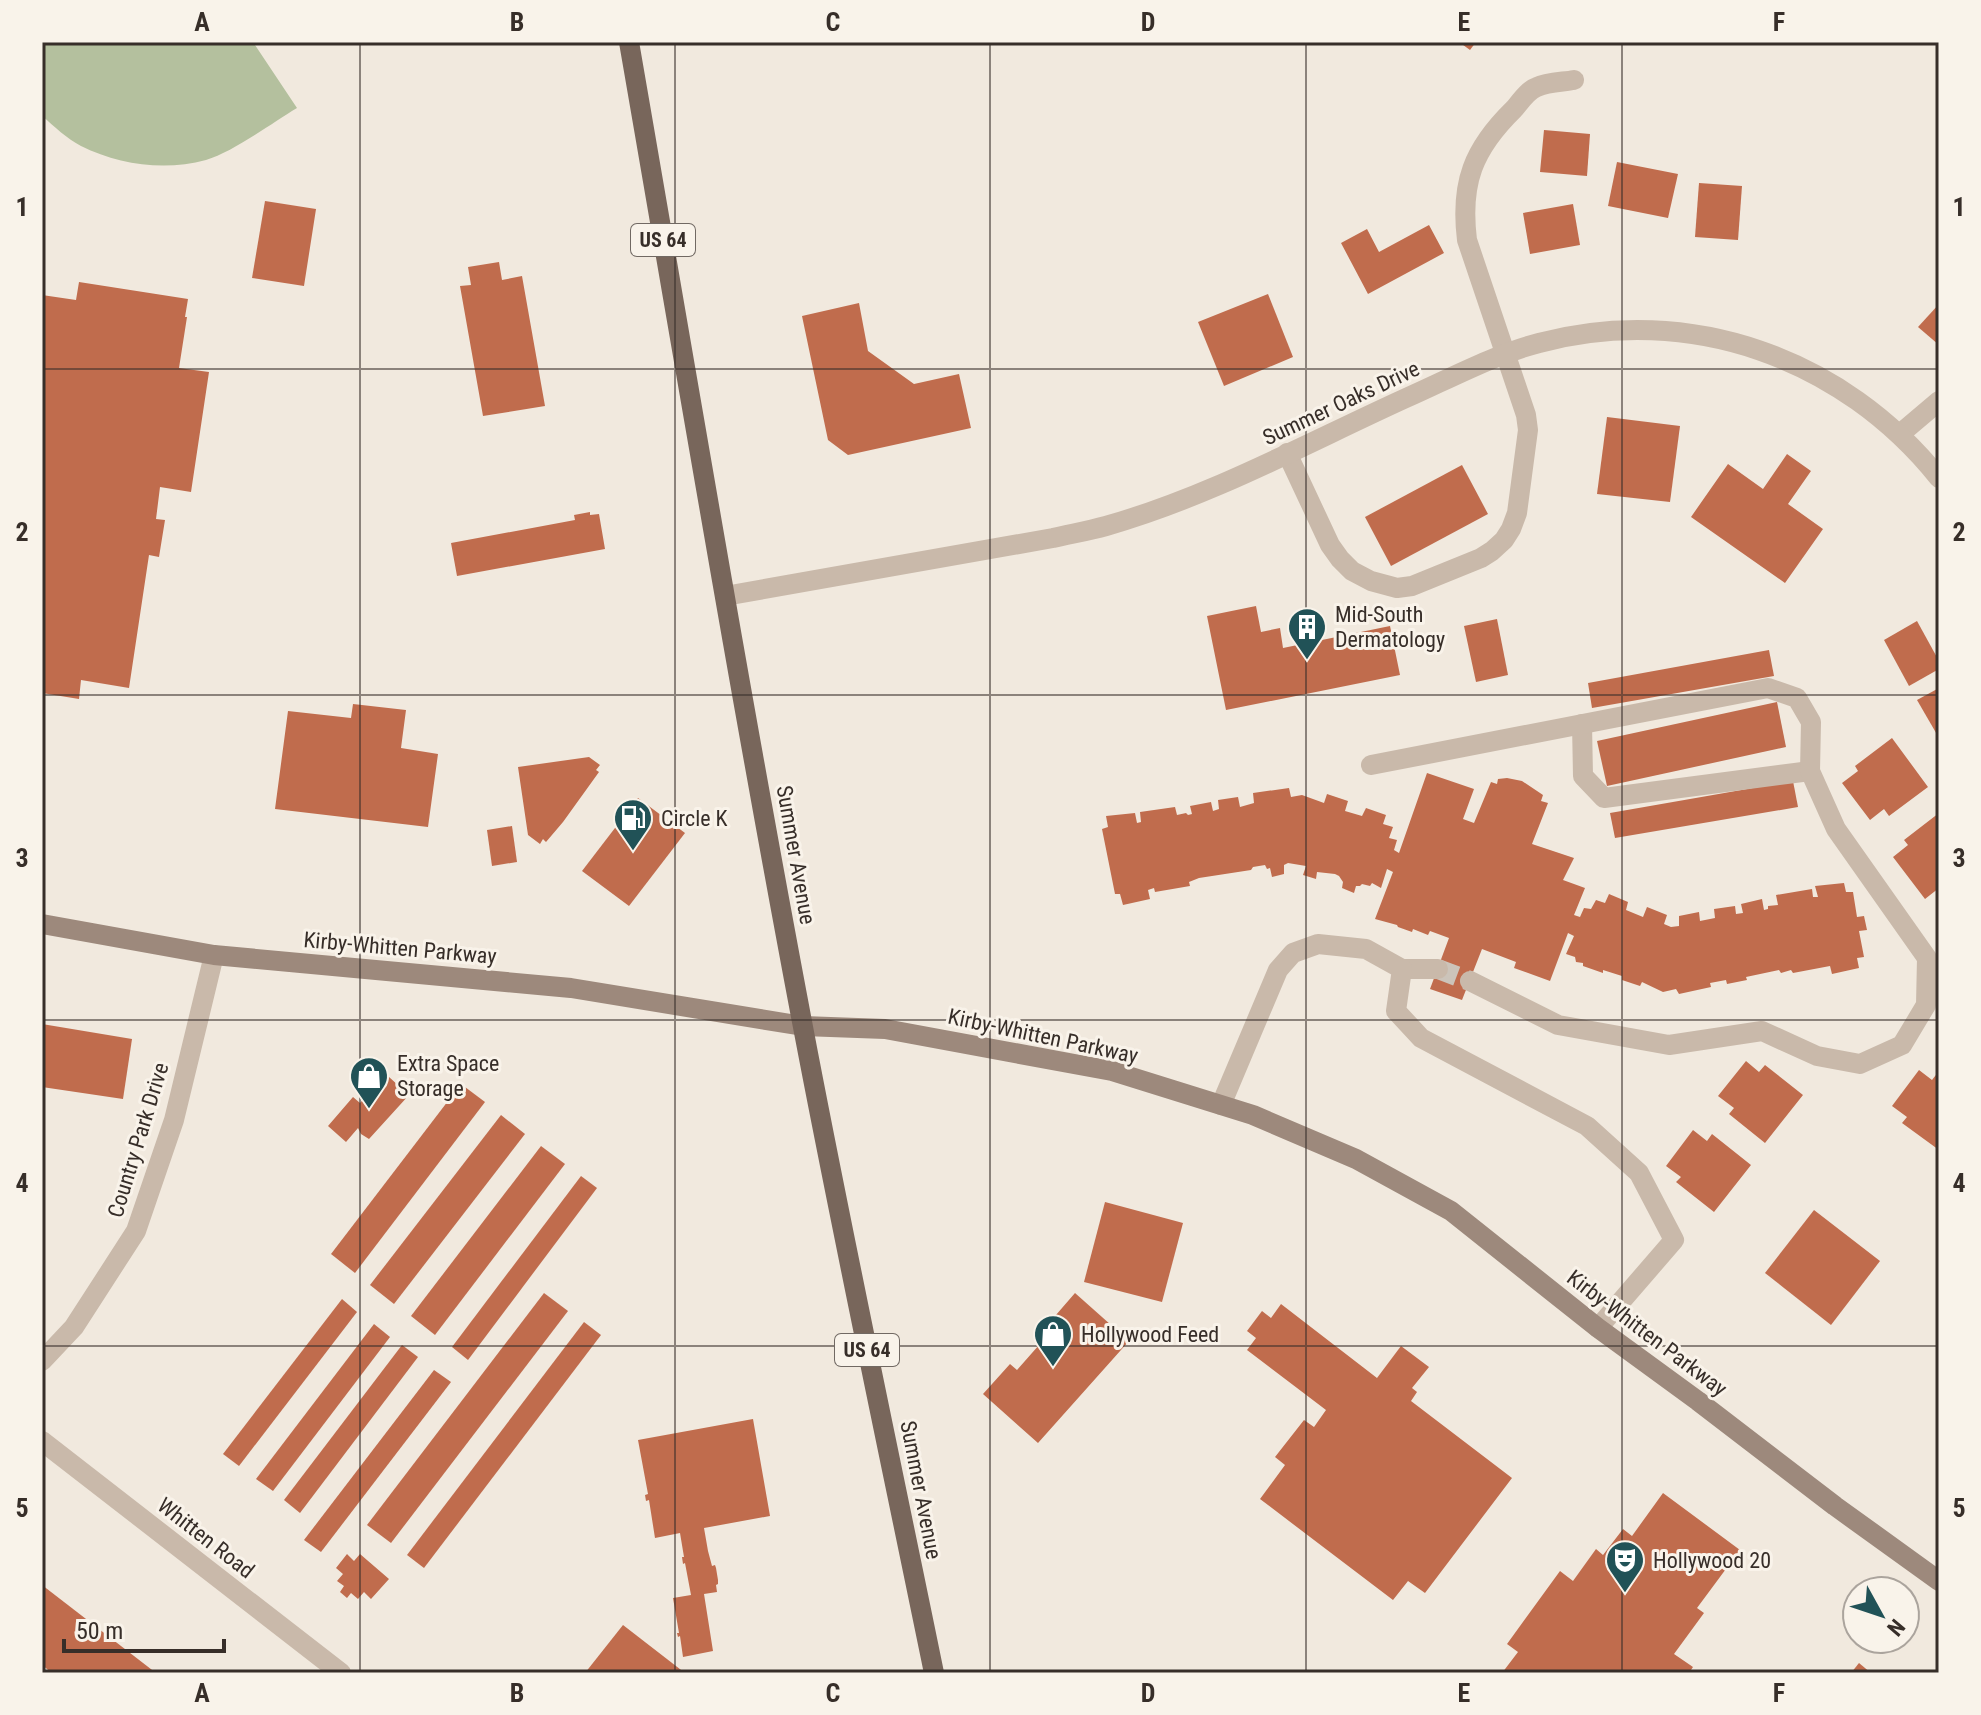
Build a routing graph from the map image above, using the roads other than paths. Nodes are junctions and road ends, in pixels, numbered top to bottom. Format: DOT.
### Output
graph roads {
  1 [pos="629,42"];
  2 [pos="1574,80"];
  3 [pos="1506,353"];
  4 [pos="1939,401"];
  5 [pos="1900,434"];
  6 [pos="1287,453"];
  7 [pos="1939,478"];
  8 [pos="725,596"];
  9 [pos="1582,724"];
  10 [pos="1371,765"];
  11 [pos="1810,771"];
  12 [pos="42,924"];
  13 [pos="214,955"];
  14 [pos="1402,969"];
  15 [pos="1438,969"];
  16 [pos="1470,981"];
  17 [pos="803,1026"];
  18 [pos="1221,1105"];
  19 [pos="1598,1328"];
  20 [pos="42,1361"];
  21 [pos="42,1441"];
  22 [pos="1939,1581"];
  23 [pos="341,1673"];
  24 [pos="934,1673"];
  1 -- 8 [label="main road, Summer Avenue / US 64"];
  2 -- 3 [label="street"];
  3 -- 5 [label="street, Summer Oaks Drive"];
  3 -- 6 [label="street, Summer Oaks Drive"];
  3 -- 6 [label="street"];
  4 -- 5 [label="street"];
  5 -- 7 [label="street, Summer Oaks Drive"];
  6 -- 8 [label="street, Summer Oaks Drive"];
  8 -- 17 [label="main road, Summer Avenue / US 64"];
  9 -- 10 [label="street"];
  9 -- 11 [label="street"];
  9 -- 11 [label="street"];
  11 -- 16 [label="street"];
  12 -- 13 [label="main road, Kirby-Whitten Parkway"];
  13 -- 17 [label="main road, Kirby-Whitten Parkway"];
  13 -- 20 [label="street, Country Park Drive"];
  14 -- 15 [label="street"];
  14 -- 18 [label="street"];
  14 -- 19 [label="street"];
  17 -- 18 [label="main road, Kirby-Whitten Parkway"];
  17 -- 24 [label="main road, Summer Avenue / US 64"];
  18 -- 19 [label="main road, Kirby-Whitten Parkway"];
  19 -- 22 [label="main road, Kirby-Whitten Parkway"];
  21 -- 23 [label="street, Whitten Road"];
}
